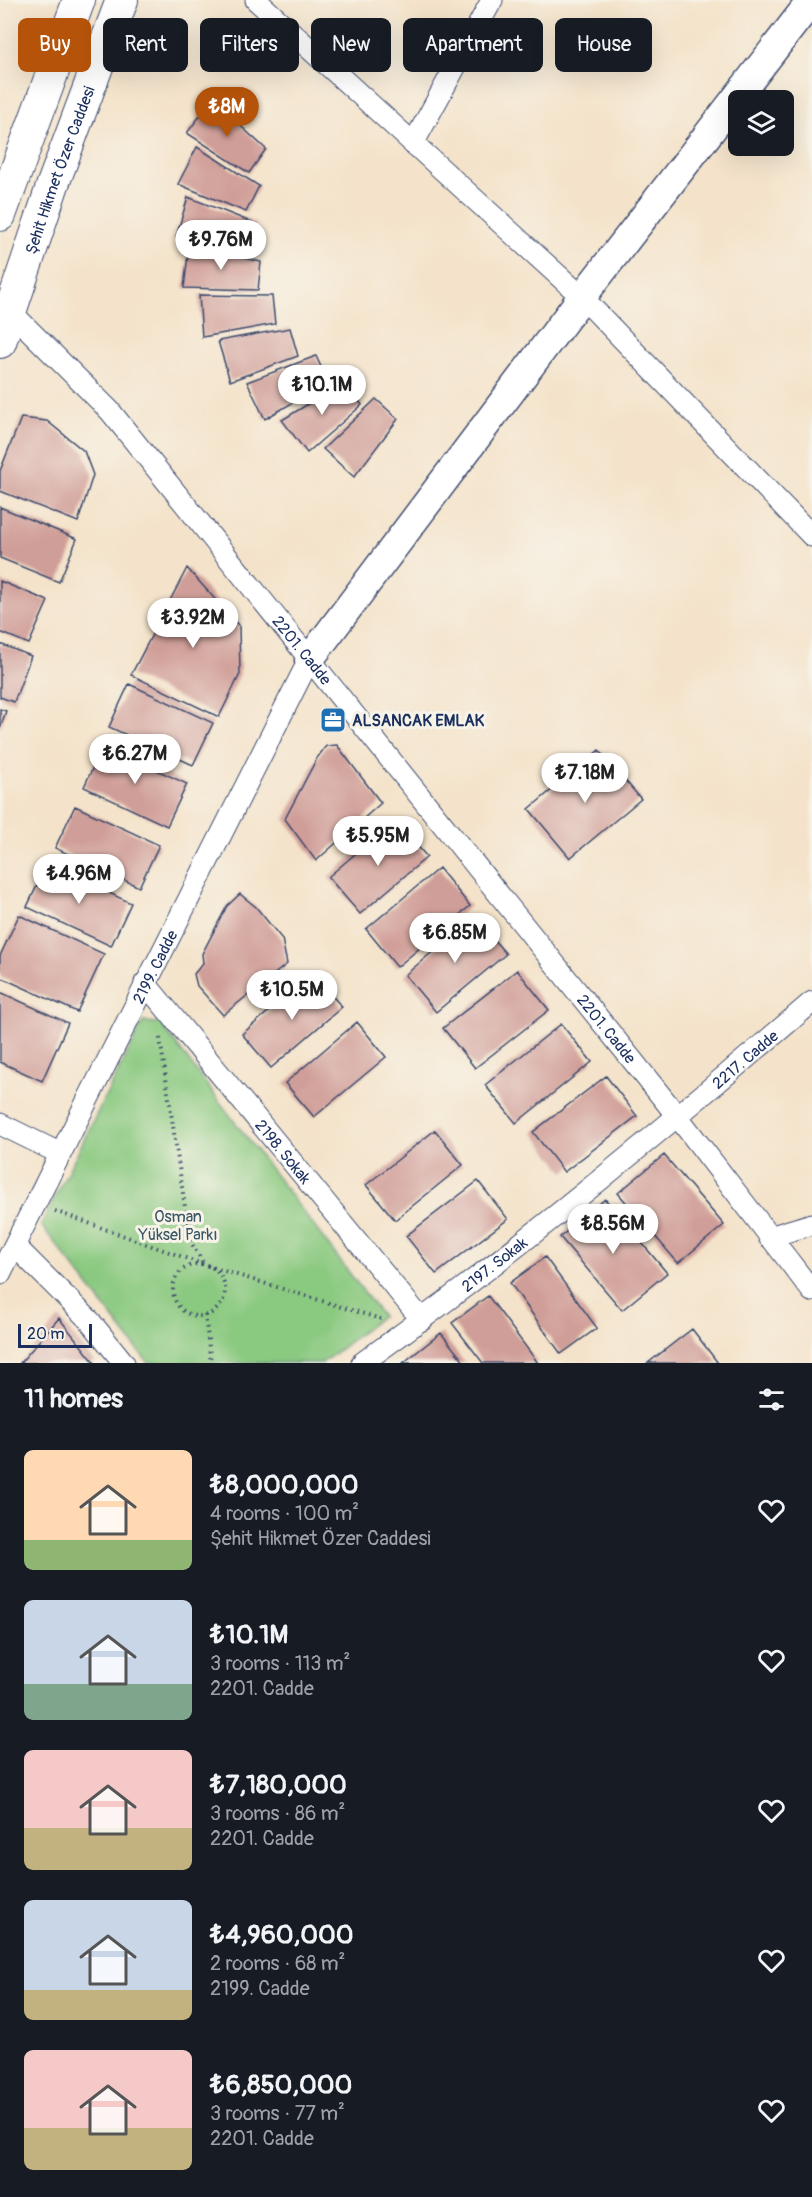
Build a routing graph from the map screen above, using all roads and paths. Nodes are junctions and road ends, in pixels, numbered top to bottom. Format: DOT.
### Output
graph roads {
  1 [pos="79,0"];
  2 [pos="122,0"];
  3 [pos="256,0"];
  4 [pos="492,0"];
  5 [pos="812,0"];
  6 [pos="413,144"];
  7 [pos="0,215"];
  8 [pos="582,297"];
  9 [pos="6,307"];
  10 [pos="0,342"];
  11 [pos="812,536"];
  12 [pos="309,660"];
  13 [pos="149,988"];
  14 [pos="812,1002"];
  15 [pos="678,1117"];
  16 [pos="0,1124"];
  17 [pos="60,1153"];
  18 [pos="35,1203"];
  19 [pos="812,1224"];
  20 [pos="769,1237"];
  21 [pos="15,1246"];
  22 [pos="205,1265"];
  23 [pos="0,1274"];
  24 [pos="812,1291"];
  25 [pos="205,1315"];
  26 [pos="416,1324"];
  27 [pos="124,1363"];
  28 [pos="211,1363"];
  29 [pos="362,1363"];
  1 -- 7 [label="main road"];
  2 -- 9 [label="main road, Şehit Hikmet Özer Caddesi"];
  3 -- 6 [label="street"];
  4 -- 6 [label="street"];
  5 -- 8 [label="street"];
  6 -- 8 [label="street"];
  8 -- 11 [label="street"];
  8 -- 12 [label="street"];
  9 -- 10 [label="main road, Şehit Hikmet Özer Caddesi"];
  9 -- 12 [label="street, 2201. Cadde"];
  12 -- 13 [label="street, 2199. Cadde"];
  12 -- 15 [label="street, 2201. Cadde"];
  13 -- 17 [label="street, 2199. Cadde"];
  13 -- 22 [label="path"];
  13 -- 26 [label="street, 2198. Sokak"];
  14 -- 15 [label="street, 2217. Cadde"];
  15 -- 20 [label="street, 2201. Cadde"];
  15 -- 26 [label="street, 2197. Sokak"];
  16 -- 17 [label="street"];
  17 -- 18 [label="street, 2199. Cadde"];
  18 -- 21 [label="street, 2199. Cadde"];
  18 -- 22 [label="path"];
  19 -- 20 [label="street"];
  20 -- 24 [label="street, 2201. Cadde"];
  21 -- 23 [label="street, 2199. Cadde"];
  21 -- 27 [label="street"];
  22 -- 25 [label="path"];
  22 -- 25 [label="path"];
  22 -- 26 [label="path"];
  25 -- 28 [label="path"];
  26 -- 29 [label="street, 2197. Sokak"];
}
